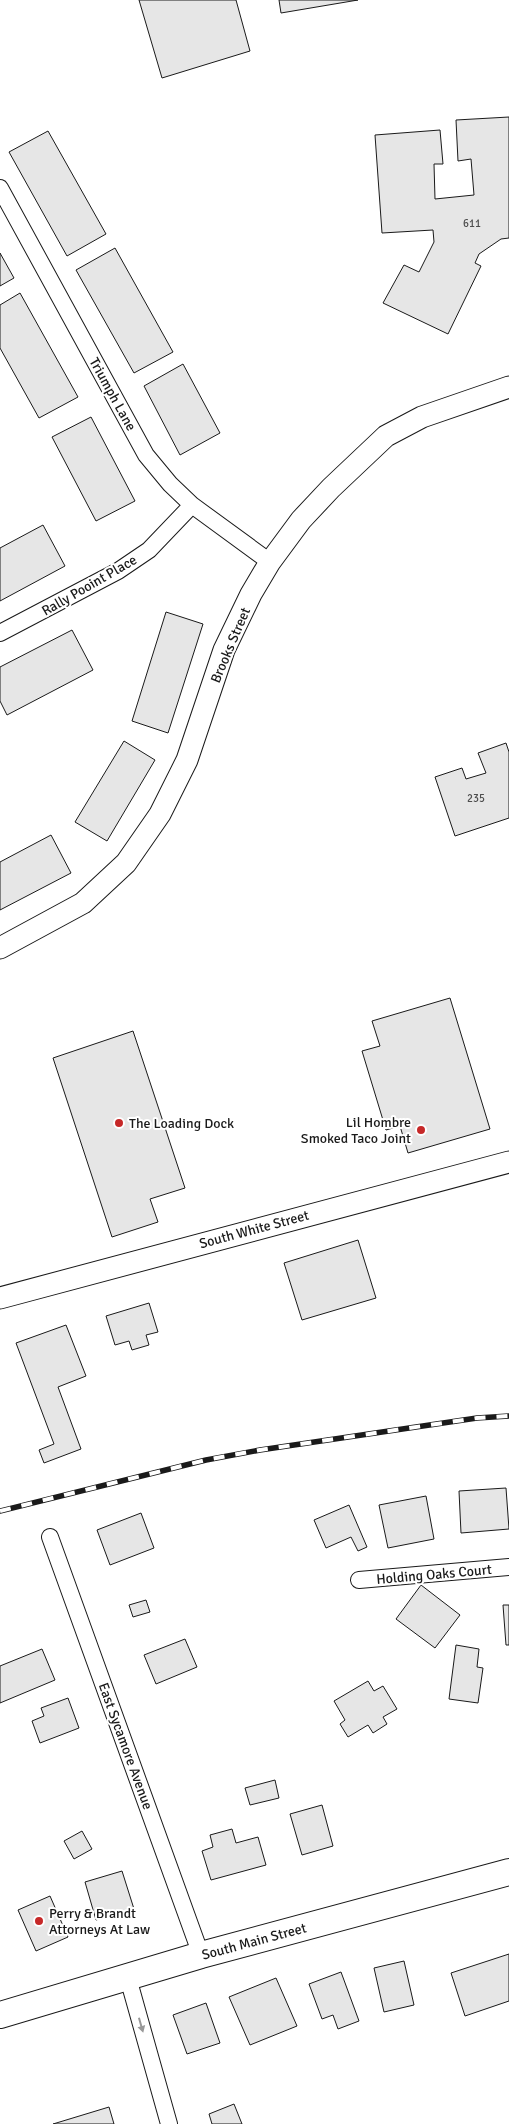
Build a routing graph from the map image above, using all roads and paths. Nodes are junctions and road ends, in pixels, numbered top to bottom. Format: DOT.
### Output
graph roads {
  1 [pos="0,188"];
  2 [pos="509,387"];
  3 [pos="192,505"];
  4 [pos="270,562"];
  5 [pos="0,633"];
  6 [pos="0,948"];
  7 [pos="509,1162"];
  8 [pos="0,1298"];
  9 [pos="50,1537"];
  10 [pos="509,1567"];
  11 [pos="359,1580"];
  12 [pos="509,1872"];
  13 [pos="201,1954"];
  14 [pos="128,1978"];
  15 [pos="0,2015"];
  16 [pos="169,2124"];
  1 -- 3 [label="street, Triumph Lane"];
  2 -- 4 [label="street, Brooks Street"];
  3 -- 4 [label="street, Triumph Lane"];
  3 -- 5 [label="street, Rally Pooint Place"];
  4 -- 6 [label="street, Brooks Street"];
  7 -- 8 [label="street, South White Street"];
  9 -- 13 [label="street, East Sycamore Avenue"];
  10 -- 11 [label="street, Holding Oaks Court"];
  12 -- 13 [label="main road, South Main Street"];
  13 -- 14 [label="main road, South Main Street"];
  14 -- 15 [label="main road, South Main Street"];
  14 -- 16 [label="street, one-way"];
}
